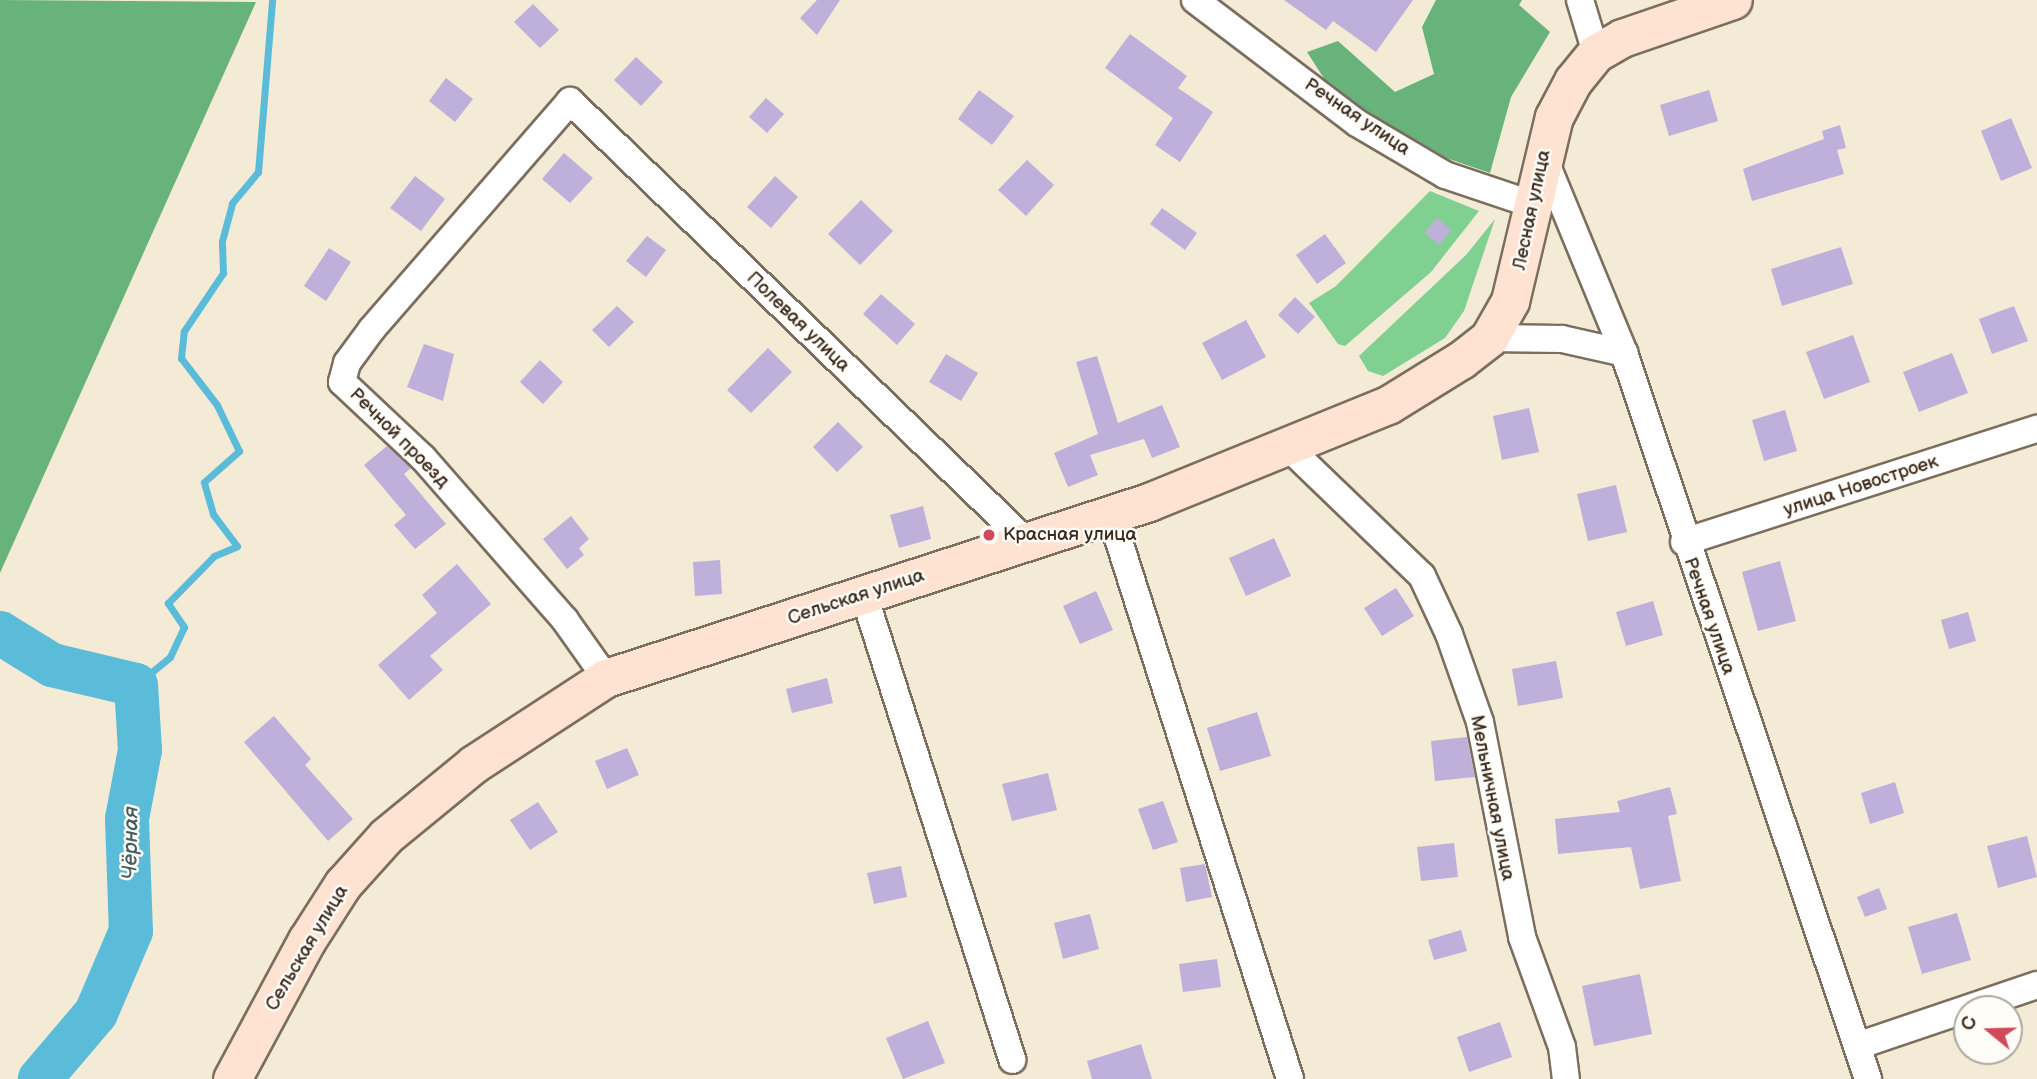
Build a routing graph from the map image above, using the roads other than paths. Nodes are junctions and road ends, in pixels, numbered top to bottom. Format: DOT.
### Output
graph roads {
  1 [pos="1195,0"];
  2 [pos="1733,0"];
  3 [pos="1580,9"];
  4 [pos="1596,53"];
  5 [pos="570,101"];
  6 [pos="1543,156"];
  7 [pos="1534,205"];
  8 [pos="1489,338"];
  9 [pos="1623,353"];
  10 [pos="2037,429"];
  11 [pos="1290,449"];
  12 [pos="1111,516"];
  13 [pos="1027,542"];
  14 [pos="1684,542"];
  15 [pos="864,594"];
  16 [pos="606,678"];
  17 [pos="2037,985"];
  18 [pos="1857,1046"];
  19 [pos="1012,1060"];
  20 [pos="232,1079"];
  21 [pos="1290,1079"];
  22 [pos="1566,1079"];
  23 [pos="1868,1079"];
  1 -- 7 [label="street, Речная улица"];
  2 -- 4 [label="main road"];
  3 -- 4 [label="street"];
  4 -- 6 [label="main road, Лесная улица"];
  5 -- 13 [label="street, Полевая улица"];
  5 -- 16 [label="street, Речной проезд"];
  6 -- 7 [label="main road, Лесная улица"];
  6 -- 9 [label="street, Речная улица"];
  7 -- 8 [label="main road, Лесная улица"];
  8 -- 9 [label="street"];
  8 -- 11 [label="main road, Сельская улица"];
  9 -- 14 [label="street, Речная улица"];
  10 -- 14 [label="street, улица Новостроек"];
  11 -- 12 [label="main road, Сельская улица"];
  11 -- 22 [label="street, Мельничная улица"];
  12 -- 13 [label="main road, Сельская улица"];
  12 -- 21 [label="street"];
  13 -- 15 [label="main road, Сельская улица"];
  14 -- 18 [label="street, Речная улица"];
  15 -- 16 [label="main road, Сельская улица"];
  15 -- 19 [label="street"];
  16 -- 20 [label="main road, Сельская улица"];
  17 -- 18 [label="street"];
  18 -- 23 [label="street, Речная улица"];
}
